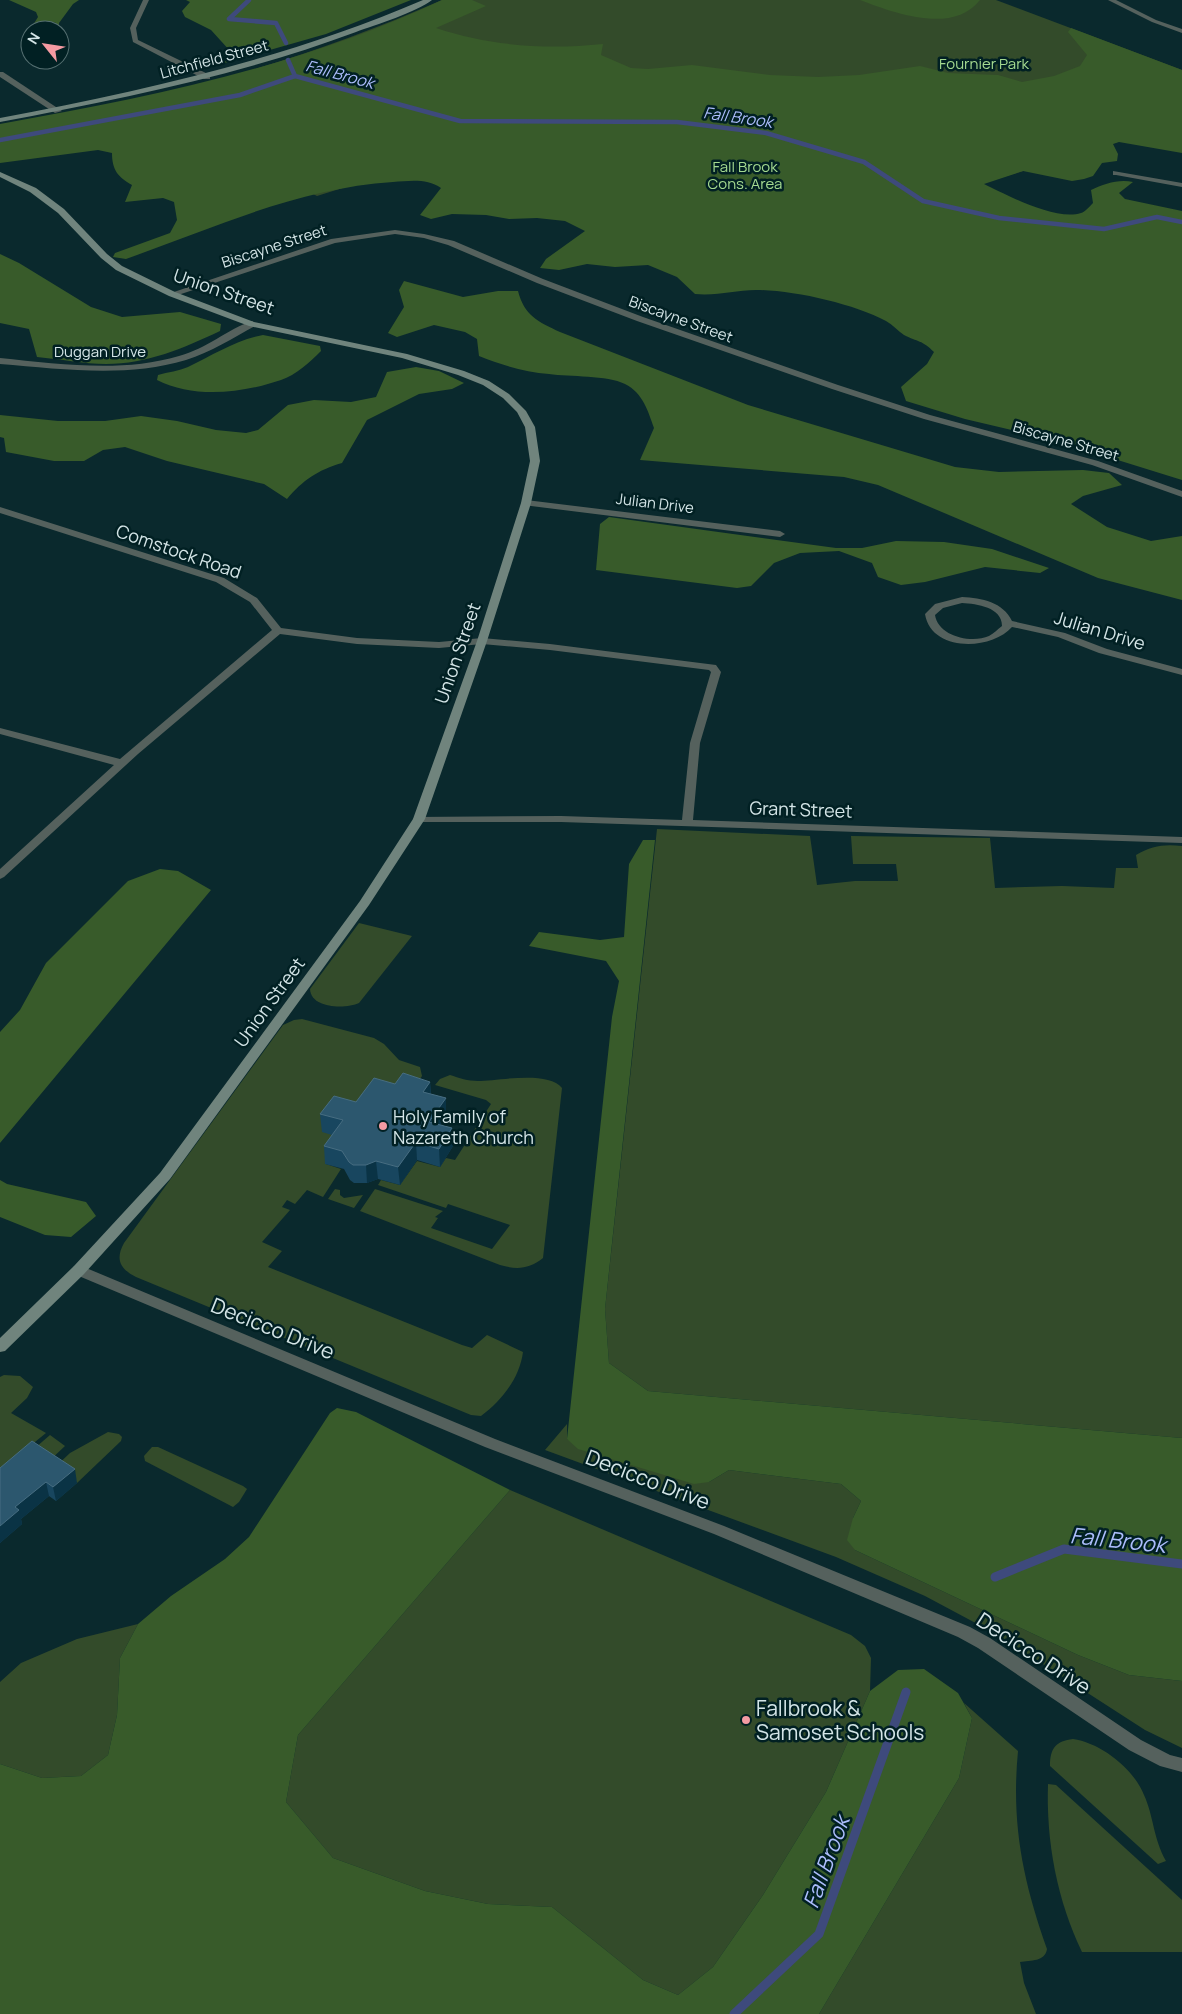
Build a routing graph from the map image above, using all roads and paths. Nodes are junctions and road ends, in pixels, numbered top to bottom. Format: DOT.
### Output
graph roads {
  1 [pos="146,0"];
  2 [pos="429,0"];
  3 [pos="1111,0"];
  4 [pos="1182,31"];
  5 [pos="0,74"];
  6 [pos="207,77"];
  7 [pos="58,110"];
  8 [pos="0,120"];
  9 [pos="1116,173"];
  10 [pos="0,174"];
  11 [pos="1182,184"];
  12 [pos="172,294"];
  13 [pos="252,324"];
  14 [pos="0,361"];
  15 [pos="1182,494"];
  16 [pos="526,503"];
  17 [pos="0,510"];
  18 [pos="780,534"];
  19 [pos="1007,623"];
  20 [pos="278,631"];
  21 [pos="482,641"];
  22 [pos="1182,672"];
  23 [pos="0,731"];
  24 [pos="121,763"];
  25 [pos="419,819"];
  26 [pos="687,823"];
  27 [pos="1182,840"];
  28 [pos="0,875"];
  29 [pos="79,1270"];
  30 [pos="0,1347"];
  31 [pos="1182,1765"];
  1 -- 6 [label="street"];
  2 -- 6 [label="street, Litchfield Street"];
  3 -- 4 [label="street"];
  5 -- 7 [label="street"];
  6 -- 7 [label="street, Litchfield Street"];
  7 -- 8 [label="street, Litchfield Street"];
  9 -- 11 [label="street"];
  10 -- 12 [label="street, Union Street"];
  12 -- 13 [label="street, Union Street"];
  12 -- 15 [label="street, Biscayne Street"];
  13 -- 14 [label="street, Duggan Drive"];
  13 -- 16 [label="street, Union Street"];
  16 -- 18 [label="street, Julian Drive"];
  16 -- 21 [label="street, Union Street"];
  17 -- 20 [label="street, Comstock Road"];
  19 -- 19 [label="street"];
  19 -- 22 [label="street, Julian Drive"];
  20 -- 21 [label="street"];
  20 -- 24 [label="street"];
  21 -- 25 [label="street, Union Street"];
  21 -- 26 [label="street"];
  23 -- 24 [label="street"];
  24 -- 28 [label="street"];
  25 -- 26 [label="street, Grant Street"];
  25 -- 29 [label="street, Union Street"];
  26 -- 27 [label="street, Grant Street"];
  29 -- 30 [label="street, Union Street"];
  29 -- 31 [label="street, Decicco Drive"];
}
